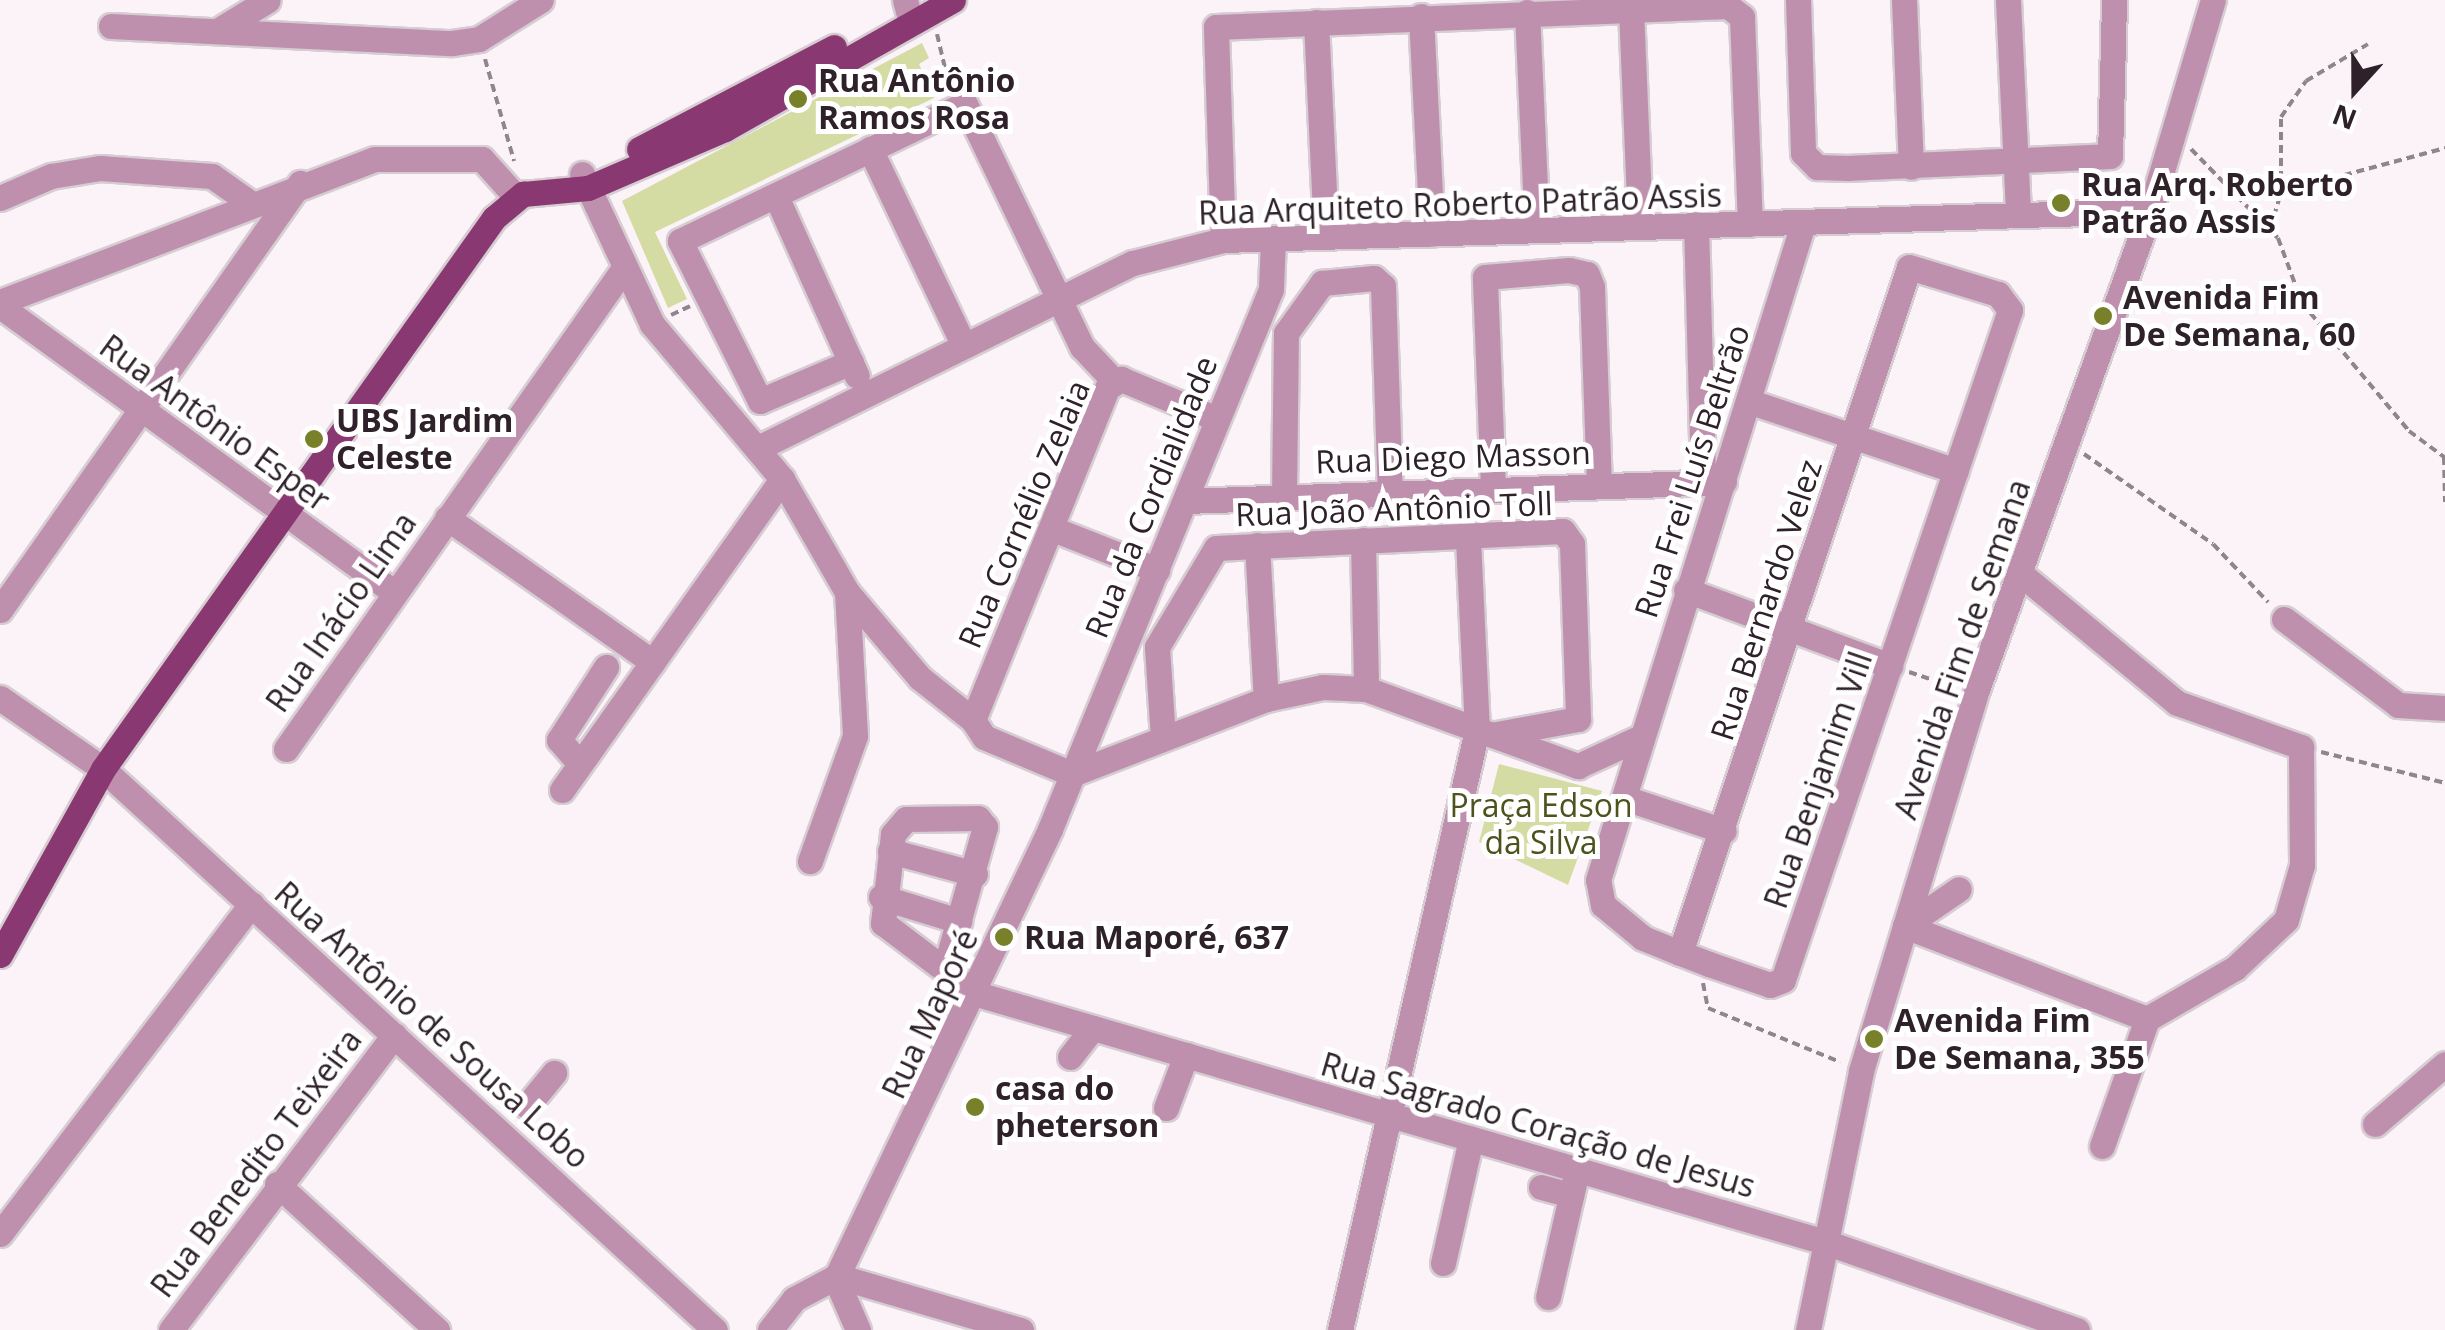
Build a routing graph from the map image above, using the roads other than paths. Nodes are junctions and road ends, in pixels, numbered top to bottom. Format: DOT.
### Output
graph roads {
  1 [pos="268,0"];
  2 [pos="541,0"];
  3 [pos="953,0"];
  4 [pos="1798,0"];
  5 [pos="1904,0"];
  6 [pos="2008,0"];
  7 [pos="2114,0"];
  8 [pos="2213,0"];
  9 [pos="913,8"];
  10 [pos="1631,9"];
  11 [pos="1527,12"];
  12 [pos="1422,16"];
  13 [pos="1316,22"];
  14 [pos="111,26"];
  15 [pos="219,30"];
  16 [pos="870,149"];
  17 [pos="2014,163"];
  18 [pos="1911,167"];
  19 [pos="300,183"];
  20 [pos="578,183"];
  21 [pos="2,196"];
  22 [pos="520,196"];
  23 [pos="776,196"];
  24 [pos="249,202"];
  25 [pos="2150,210"];
  26 [pos="2018,213"];
  27 [pos="1696,224"];
  28 [pos="1750,224"];
  29 [pos="1803,224"];
  30 [pos="1640,226"];
  31 [pos="1537,230"];
  32 [pos="1432,234"];
  33 [pos="1326,237"];
  34 [pos="1223,240"];
  35 [pos="1272,240"];
  36 [pos="1909,267"];
  37 [pos="624,268"];
  38 [pos="1058,298"];
  39 [pos="0,304"];
  40 [pos="963,344"];
  41 [pos="851,362"];
  42 [pos="1114,380"];
  43 [pos="864,390"];
  44 [pos="1751,402"];
  45 [pos="141,412"];
  46 [pos="1217,419"];
  47 [pos="1855,436"];
  48 [pos="758,448"];
  49 [pos="1956,471"];
  50 [pos="782,479"];
  51 [pos="1713,481"];
  52 [pos="1599,484"];
  53 [pos="1494,489"];
  54 [pos="1390,493"];
  55 [pos="1284,495"];
  56 [pos="1185,501"];
  57 [pos="283,512"];
  58 [pos="446,518"];
  59 [pos="1053,528"];
  60 [pos="1468,536"];
  61 [pos="1363,540"];
  62 [pos="1257,546"];
  63 [pos="1156,570"];
  64 [pos="2020,574"];
  65 [pos="1686,590"];
  66 [pos="392,591"];
  67 [pos="847,592"];
  68 [pos="0,610"];
  69 [pos="2284,619"];
  70 [pos="1790,628"];
  71 [pos="654,662"];
  72 [pos="1890,666"];
  73 [pos="606,667"];
  74 [pos="1366,689"];
  75 [pos="0,698"];
  76 [pos="1266,699"];
  77 [pos="2445,708"];
  78 [pos="973,720"];
  79 [pos="1485,733"];
  80 [pos="1164,738"];
  81 [pos="1641,738"];
  82 [pos="286,749"];
  83 [pos="580,764"];
  84 [pos="103,769"];
  85 [pos="1072,774"];
  86 [pos="562,790"];
  87 [pos="1625,798"];
  88 [pos="1724,830"];
  89 [pos="890,851"];
  90 [pos="810,861"];
  91 [pos="976,874"];
  92 [pos="1959,888"];
  93 [pos="880,897"];
  94 [pos="251,904"];
  95 [pos="959,921"];
  96 [pos="1905,926"];
  97 [pos="1680,953"];
  98 [pos="0,955"];
  99 [pos="944,969"];
  100 [pos="977,994"];
  101 [pos="2147,1019"];
  102 [pos="1093,1028"];
  103 [pos="394,1035"];
  104 [pos="1186,1056"];
  105 [pos="1070,1057"];
  106 [pos="2445,1064"];
  107 [pos="554,1073"];
  108 [pos="527,1106"];
  109 [pos="1166,1108"];
  110 [pos="1391,1116"];
  111 [pos="2374,1124"];
  112 [pos="1471,1139"];
  113 [pos="2102,1146"];
  114 [pos="1574,1183"];
  115 [pos="276,1184"];
  116 [pos="1542,1187"];
  117 [pos="0,1234"];
  118 [pos="1828,1243"];
  119 [pos="1443,1264"];
  120 [pos="836,1276"];
  121 [pos="1548,1297"];
  122 [pos="171,1330"];
  123 [pos="437,1330"];
  124 [pos="715,1330"];
  125 [pos="770,1330"];
  126 [pos="858,1330"];
  127 [pos="1021,1330"];
  128 [pos="1340,1330"];
  129 [pos="1808,1330"];
  130 [pos="2077,1330"];
  1 -- 15 [label="street"];
  2 -- 15 [label="street"];
  3 -- 9 [label="main road"];
  4 -- 18 [label="street"];
  5 -- 18 [label="street"];
  6 -- 17 [label="street"];
  7 -- 17 [label="street"];
  8 -- 25 [label="street, Avenida Fim de Semana"];
  9 -- 20 [label="main road"];
  10 -- 11 [label="street"];
  10 -- 28 [label="street"];
  10 -- 30 [label="street"];
  11 -- 12 [label="street"];
  11 -- 31 [label="street"];
  12 -- 13 [label="street"];
  12 -- 32 [label="street"];
  13 -- 33 [label="street"];
  13 -- 34 [label="street"];
  14 -- 15 [label="street"];
  16 -- 23 [label="street"];
  16 -- 38 [label="street"];
  16 -- 40 [label="street"];
  17 -- 18 [label="street"];
  17 -- 26 [label="street"];
  19 -- 22 [label="street"];
  19 -- 24 [label="street"];
  19 -- 45 [label="street"];
  20 -- 22 [label="main road"];
  20 -- 37 [label="street, Rua Cornélio Zelaia"];
  21 -- 24 [label="street"];
  22 -- 57 [label="main road"];
  23 -- 41 [label="street"];
  23 -- 41 [label="street"];
  24 -- 39 [label="street"];
  25 -- 26 [label="street, Rua Arquiteto Roberto Patrão Assis"];
  25 -- 64 [label="street, Avenida Fim de Semana"];
  26 -- 29 [label="street, Rua Arquiteto Roberto Patrão Assis"];
  27 -- 28 [label="street, Rua Arquiteto Roberto Patrão Assis"];
  27 -- 30 [label="street, Rua Arquiteto Roberto Patrão Assis"];
  27 -- 51 [label="street"];
  28 -- 29 [label="street, Rua Arquiteto Roberto Patrão Assis"];
  29 -- 44 [label="street, Rua Frei Luís Beltrão"];
  30 -- 31 [label="street, Rua Arquiteto Roberto Patrão Assis"];
  31 -- 32 [label="street, Rua Arquiteto Roberto Patrão Assis"];
  32 -- 33 [label="street, Rua Arquiteto Roberto Patrão Assis"];
  33 -- 35 [label="street, Rua Arquiteto Roberto Patrão Assis"];
  34 -- 35 [label="street, Rua Arquiteto Roberto Patrão Assis"];
  34 -- 38 [label="street, Rua Arquiteto Roberto Patrão Assis"];
  35 -- 46 [label="street, Rua da Cordialidade"];
  36 -- 47 [label="street, Rua Bernardo Velez"];
  36 -- 49 [label="street, Rua Benjamim Vill"];
  37 -- 48 [label="street, Rua Cornélio Zelaia"];
  37 -- 58 [label="street, Rua Inácio Lima"];
  38 -- 40 [label="street, Rua Arquiteto Roberto Patrão Assis"];
  38 -- 42 [label="street"];
  39 -- 45 [label="street, Rua Antônio Esper"];
  40 -- 43 [label="street, Rua Arquiteto Roberto Patrão Assis"];
  41 -- 43 [label="street"];
  42 -- 46 [label="street, Rua Cornélio Zelaia"];
  42 -- 59 [label="street, Rua Cornélio Zelaia"];
  43 -- 48 [label="street, Rua Arquiteto Roberto Patrão Assis"];
  44 -- 47 [label="street"];
  44 -- 51 [label="street, Rua Frei Luís Beltrão"];
  45 -- 57 [label="street, Rua Antônio Esper"];
  45 -- 68 [label="street"];
  46 -- 56 [label="street, Rua da Cordialidade"];
  47 -- 49 [label="street"];
  47 -- 70 [label="street, Rua Bernardo Velez"];
  48 -- 50 [label="street, Rua Cornélio Zelaia"];
  49 -- 72 [label="street, Rua Benjamim Vill"];
  50 -- 67 [label="street, Rua Cornélio Zelaia"];
  50 -- 71 [label="street"];
  51 -- 52 [label="street, Rua Diego Masson"];
  51 -- 65 [label="street, Rua Frei Luís Beltrão"];
  52 -- 53 [label="street, Rua Diego Masson"];
  52 -- 53 [label="street"];
  53 -- 54 [label="street, Rua Diego Masson"];
  54 -- 55 [label="street, Rua Diego Masson"];
  54 -- 55 [label="street"];
  55 -- 56 [label="street, Rua Diego Masson"];
  56 -- 63 [label="street, Rua da Cordialidade"];
  57 -- 66 [label="street, Rua Antônio Esper"];
  57 -- 84 [label="main road"];
  58 -- 66 [label="street, Rua Inácio Lima"];
  58 -- 71 [label="street"];
  59 -- 63 [label="street"];
  59 -- 78 [label="street, Rua Cornélio Zelaia"];
  60 -- 61 [label="street, Rua João Antônio Toll"];
  60 -- 79 [label="street"];
  60 -- 79 [label="street, Rua João Antônio Toll"];
  61 -- 62 [label="street, Rua João Antônio Toll"];
  61 -- 74 [label="street"];
  62 -- 76 [label="street"];
  62 -- 80 [label="street, Rua João Antônio Toll"];
  63 -- 85 [label="street, Rua da Cordialidade"];
  64 -- 96 [label="street, Avenida Fim de Semana"];
  64 -- 101 [label="street"];
  65 -- 70 [label="street"];
  65 -- 81 [label="street, Rua Frei Luís Beltrão"];
  66 -- 82 [label="street, Rua Inácio Lima"];
  67 -- 78 [label="street, Rua Cornélio Zelaia"];
  67 -- 90 [label="street"];
  69 -- 77 [label="street"];
  70 -- 72 [label="street"];
  70 -- 88 [label="street, Rua Bernardo Velez"];
  71 -- 83 [label="street"];
  72 -- 97 [label="street, Rua Benjamim Vill"];
  73 -- 83 [label="street"];
  74 -- 76 [label="street"];
  74 -- 79 [label="street"];
  75 -- 84 [label="street, Rua Antônio de Sousa Lobo"];
  76 -- 80 [label="street"];
  78 -- 85 [label="street, Rua Cornélio Zelaia"];
  79 -- 81 [label="street"];
  79 -- 110 [label="street"];
  80 -- 85 [label="street"];
  81 -- 87 [label="street, Rua Frei Luís Beltrão"];
  83 -- 86 [label="street"];
  84 -- 94 [label="street, Rua Antônio de Sousa Lobo"];
  84 -- 98 [label="main road"];
  85 -- 100 [label="street, Rua Maporé"];
  87 -- 88 [label="street"];
  87 -- 97 [label="street, Rua Benjamim Vill"];
  88 -- 97 [label="street, Rua Bernardo Velez"];
  89 -- 91 [label="street"];
  89 -- 91 [label="street"];
  89 -- 93 [label="street"];
  91 -- 95 [label="street"];
  92 -- 96 [label="street"];
  93 -- 95 [label="street"];
  93 -- 99 [label="street"];
  94 -- 103 [label="street, Rua Antônio de Sousa Lobo"];
  94 -- 117 [label="street"];
  95 -- 99 [label="street"];
  96 -- 101 [label="street"];
  96 -- 118 [label="street, Avenida Fim de Semana"];
  99 -- 100 [label="street"];
  100 -- 102 [label="street, Rua Sagrado Coração de Jesus"];
  100 -- 120 [label="street, Rua Maporé"];
  101 -- 113 [label="street"];
  102 -- 104 [label="street, Rua Sagrado Coração de Jesus"];
  102 -- 105 [label="street"];
  103 -- 115 [label="street, Rua Benedito Teixeira"];
  103 -- 124 [label="street, Rua Antônio de Sousa Lobo"];
  104 -- 109 [label="street"];
  104 -- 110 [label="street, Rua Sagrado Coração de Jesus"];
  106 -- 111 [label="street"];
  107 -- 108 [label="street"];
  110 -- 112 [label="street, Rua Sagrado Coração de Jesus"];
  110 -- 128 [label="street"];
  112 -- 114 [label="street, Rua Sagrado Coração de Jesus"];
  112 -- 119 [label="street"];
  114 -- 116 [label="street"];
  114 -- 118 [label="street, Rua Sagrado Coração de Jesus"];
  114 -- 121 [label="street"];
  115 -- 122 [label="street, Rua Benedito Teixeira"];
  115 -- 123 [label="street"];
  118 -- 129 [label="street, Avenida Fim de Semana"];
  118 -- 130 [label="street, Rua Sagrado Coração de Jesus"];
  120 -- 125 [label="street"];
  120 -- 126 [label="street"];
  120 -- 127 [label="street"];
}
